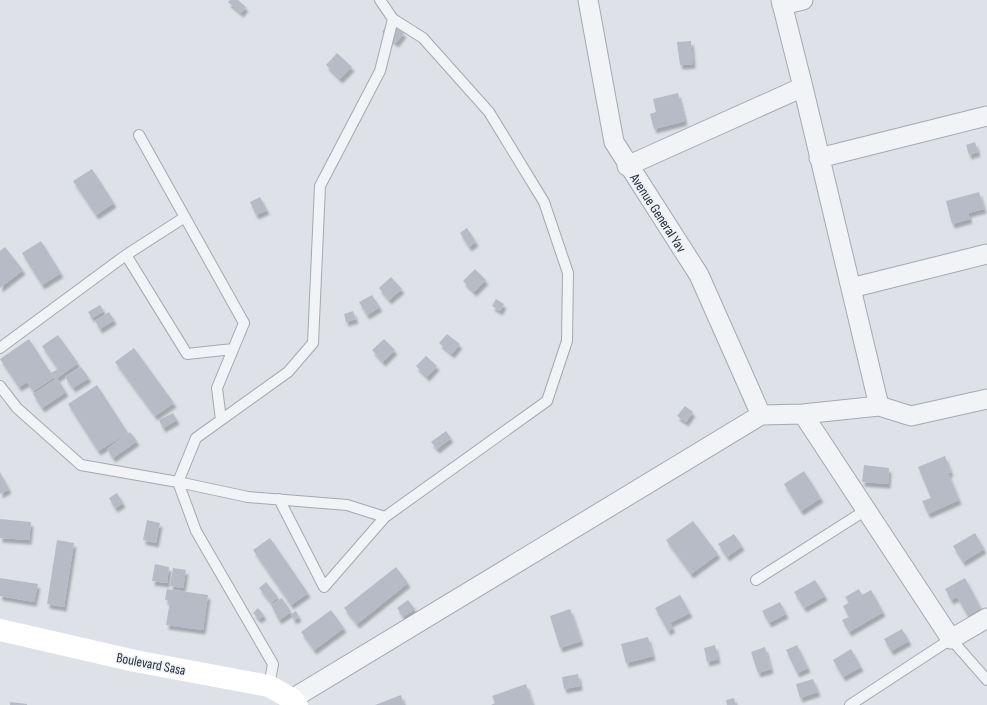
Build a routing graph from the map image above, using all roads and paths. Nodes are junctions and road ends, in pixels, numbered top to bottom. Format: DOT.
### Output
graph roads {
  1 [pos="380,0"];
  2 [pos="588,0"];
  3 [pos="803,0"];
  4 [pos="781,2"];
  5 [pos="394,19"];
  6 [pos="803,87"];
  7 [pos="987,116"];
  8 [pos="139,135"];
  9 [pos="819,158"];
  10 [pos="628,166"];
  11 [pos="184,217"];
  12 [pos="987,254"];
  13 [pos="126,255"];
  14 [pos="851,288"];
  15 [pos="0,348"];
  16 [pos="233,349"];
  17 [pos="0,386"];
  18 [pos="987,399"];
  19 [pos="879,406"];
  20 [pos="803,414"];
  21 [pos="761,415"];
  22 [pos="221,420"];
  23 [pos="178,482"];
  24 [pos="279,499"];
  25 [pos="866,510"];
  26 [pos="385,517"];
  27 [pos="756,580"];
  28 [pos="987,618"];
  29 [pos="0,630"];
  30 [pos="951,639"];
  31 [pos="987,680"];
  32 [pos="269,686"];
  33 [pos="295,702"];
  34 [pos="850,705"];
  1 -- 5 [label="lane"];
  2 -- 10 [label="street, Avenue General Yav"];
  3 -- 4 [label="street"];
  4 -- 6 [label="street"];
  5 -- 22 [label="lane"];
  5 -- 26 [label="lane"];
  6 -- 9 [label="street"];
  6 -- 10 [label="street"];
  7 -- 9 [label="street"];
  8 -- 11 [label="lane"];
  9 -- 14 [label="street"];
  10 -- 21 [label="street, Avenue General Yav"];
  11 -- 13 [label="lane"];
  11 -- 16 [label="lane"];
  12 -- 14 [label="street"];
  13 -- 15 [label="lane"];
  13 -- 16 [label="lane"];
  14 -- 19 [label="street"];
  16 -- 22 [label="lane"];
  17 -- 23 [label="lane"];
  18 -- 19 [label="street"];
  19 -- 20 [label="street"];
  20 -- 21 [label="street"];
  20 -- 25 [label="street"];
  21 -- 33 [label="street"];
  22 -- 23 [label="lane"];
  23 -- 24 [label="lane"];
  23 -- 32 [label="lane"];
  24 -- 26 [label="lane"];
  24 -- 26 [label="lane"];
  25 -- 27 [label="lane"];
  25 -- 30 [label="street"];
  28 -- 30 [label="street"];
  29 -- 32 [label="street, Boulevard Sasa"];
  30 -- 31 [label="lane"];
  30 -- 34 [label="lane"];
  32 -- 33 [label="street, Boulevard Sasa"];
}
